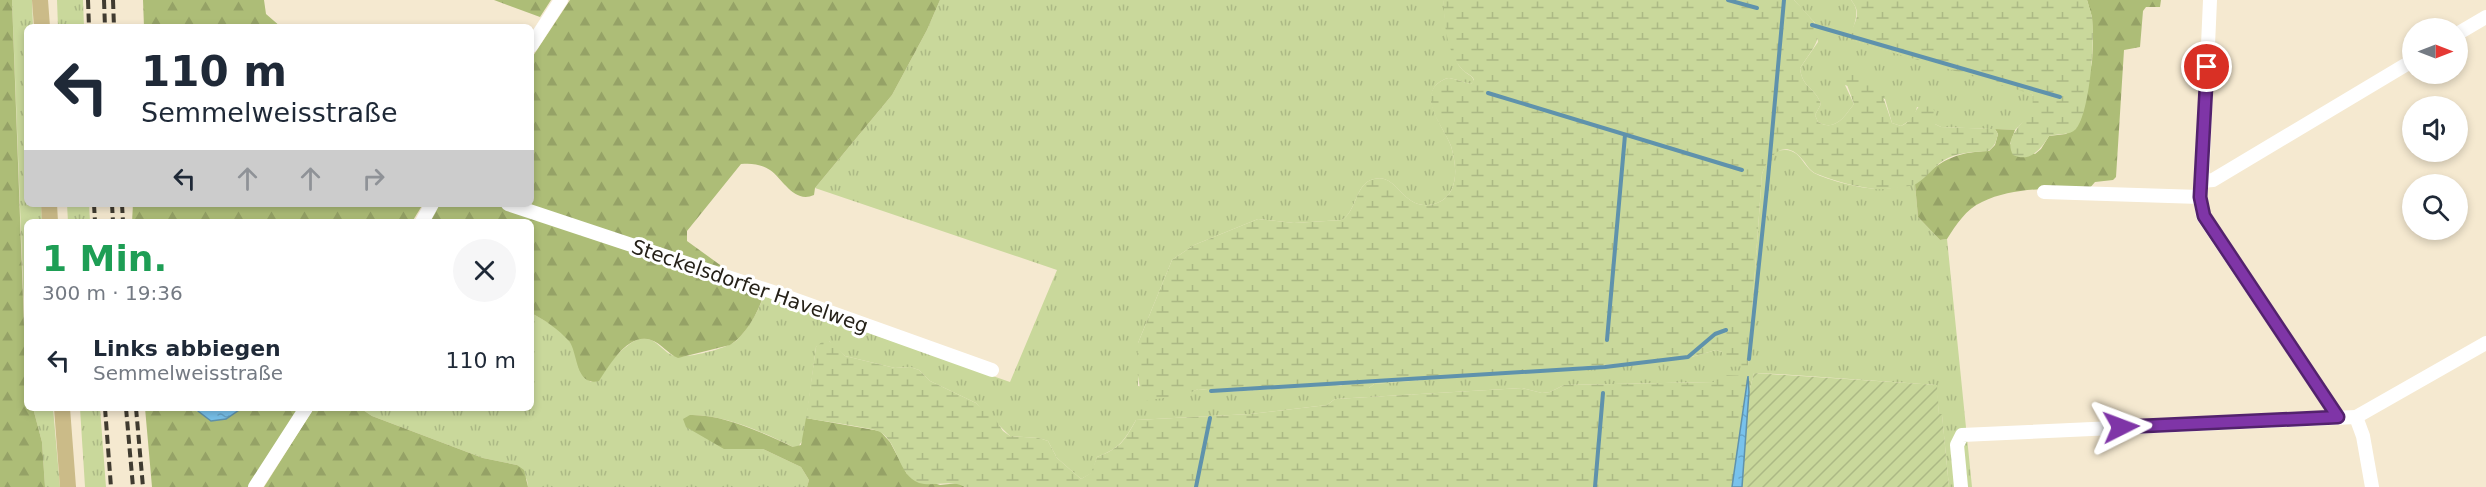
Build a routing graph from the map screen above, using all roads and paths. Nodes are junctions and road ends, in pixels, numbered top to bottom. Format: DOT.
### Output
graph roads {
  1 [pos="40,0"];
  2 [pos="561,0"];
  3 [pos="2210,0"];
  4 [pos="2486,17"];
  5 [pos="42,24"];
  6 [pos="2468,28"];
  7 [pos="534,41"];
  8 [pos="2402,67"];
  9 [pos="2202,181"];
  10 [pos="2044,192"];
  11 [pos="2200,197"];
  12 [pos="517,207"];
  13 [pos="2486,343"];
  14 [pos="992,370"];
  15 [pos="62,411"];
  16 [pos="304,411"];
  17 [pos="2338,417"];
  18 [pos="2356,417"];
  19 [pos="68,487"];
  20 [pos="255,487"];
  21 [pos="1961,487"];
  22 [pos="2372,487"];
  1 -- 5 [label="main road"];
  2 -- 7 [label="street"];
  3 -- 9 [label="street"];
  4 -- 6 [label="street"];
  8 -- 9 [label="street"];
  9 -- 11 [label="street"];
  10 -- 11 [label="street"];
  11 -- 17 [label="street"];
  12 -- 14 [label="street, Steckelsdorfer Havelweg"];
  13 -- 18 [label="street"];
  15 -- 19 [label="main road"];
  16 -- 20 [label="street"];
  17 -- 18 [label="street"];
  17 -- 21 [label="street"];
  18 -- 22 [label="street"];
}
